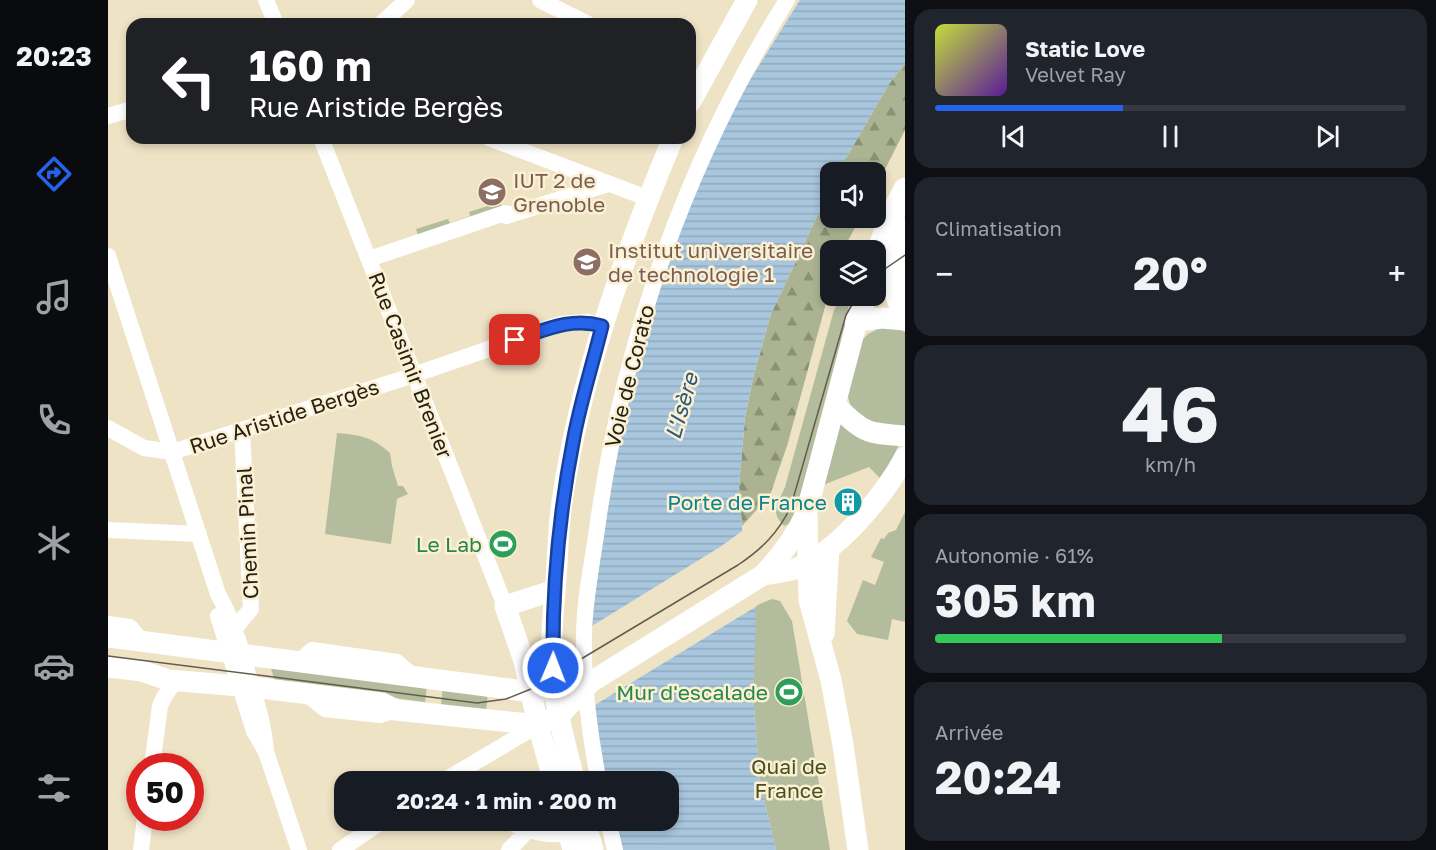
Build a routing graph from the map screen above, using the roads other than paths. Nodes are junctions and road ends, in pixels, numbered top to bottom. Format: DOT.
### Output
graph roads {
  1 [pos="266,0"];
  2 [pos="406,0"];
  3 [pos="540,0"];
  4 [pos="747,0"];
  5 [pos="787,0"];
  6 [pos="274,18"];
  7 [pos="387,18"];
  8 [pos="576,18"];
  9 [pos="696,77"];
  10 [pos="126,111"];
  11 [pos="108,116"];
  12 [pos="323,144"];
  13 [pos="505,144"];
  14 [pos="670,144"];
  15 [pos="608,184"];
  16 [pos="905,190"];
  17 [pos="647,198"];
  18 [pos="905,230"];
  19 [pos="883,240"];
  20 [pos="108,256"];
  21 [pos="369,259"];
  22 [pos="862,306"];
  23 [pos="905,314"];
  24 [pos="905,320"];
  25 [pos="857,321"];
  26 [pos="602,326"];
  27 [pos="415,374"];
  28 [pos="835,405"];
  29 [pos="108,428"];
  30 [pos="242,430"];
  31 [pos="905,436"];
  32 [pos="172,452"];
  33 [pos="905,457"];
  34 [pos="807,511"];
  35 [pos="108,530"];
  36 [pos="199,534"];
  37 [pos="829,548"];
  38 [pos="808,563"];
  39 [pos="773,569"];
  40 [pos="555,590"];
  41 [pos="218,594"];
  42 [pos="503,599"];
  43 [pos="108,624"];
  44 [pos="234,630"];
  45 [pos="108,637"];
  46 [pos="142,641"];
  47 [pos="824,650"];
  48 [pos="236,654"];
  49 [pos="108,667"];
  50 [pos="176,681"];
  51 [pos="585,685"];
  52 [pos="246,687"];
  53 [pos="554,688"];
  54 [pos="532,692"];
  55 [pos="559,716"];
  56 [pos="538,725"];
  57 [pos="154,753"];
  58 [pos="464,771"];
  59 [pos="551,771"];
  60 [pos="572,771"];
  61 [pos="597,771"];
  62 [pos="143,831"];
  63 [pos="368,831"];
  64 [pos="527,831"];
  65 [pos="534,831"];
  66 [pos="611,831"];
  67 [pos="578,837"];
  68 [pos="141,850"];
  69 [pos="299,850"];
  70 [pos="340,850"];
  71 [pos="509,850"];
  72 [pos="615,850"];
  73 [pos="858,850"];
  1 -- 6 [label="street"];
  2 -- 7 [label="street"];
  3 -- 8 [label="street"];
  4 -- 9 [label="main road"];
  5 -- 61 [label="street, Voie de Corato"];
  10 -- 11 [label="street"];
  12 -- 21 [label="street, Rue Casimir Brenier"];
  13 -- 15 [label="street"];
  14 -- 17 [label="main road"];
  15 -- 17 [label="street"];
  15 -- 21 [label="street"];
  16 -- 19 [label="highway"];
  17 -- 26 [label="main road"];
  18 -- 23 [label="highway"];
  20 -- 32 [label="street"];
  21 -- 27 [label="street, Rue Casimir Brenier"];
  22 -- 25 [label="highway"];
  24 -- 25 [label="main road"];
  25 -- 28 [label="main road"];
  26 -- 27 [label="street, Rue Aristide Bergès"];
  26 -- 40 [label="main road"];
  27 -- 30 [label="street, Rue Aristide Bergès"];
  27 -- 42 [label="street, Rue Casimir Brenier"];
  28 -- 31 [label="main road"];
  28 -- 34 [label="main road"];
  29 -- 32 [label="street"];
  30 -- 32 [label="street, Rue Aristide Bergès"];
  30 -- 44 [label="street, Chemin Pinal"];
  32 -- 36 [label="street"];
  33 -- 37 [label="main road"];
  34 -- 38 [label="main road"];
  34 -- 39 [label="main road"];
  35 -- 36 [label="street"];
  36 -- 41 [label="street"];
  37 -- 38 [label="main road"];
  37 -- 47 [label="main road"];
  38 -- 39 [label="main road"];
  38 -- 47 [label="main road"];
  39 -- 51 [label="main road"];
  40 -- 42 [label="main road"];
  40 -- 53 [label="main road"];
  41 -- 44 [label="street"];
  41 -- 48 [label="street"];
  42 -- 54 [label="main road"];
  43 -- 46 [label="street"];
  44 -- 48 [label="street"];
  45 -- 46 [label="main road"];
  46 -- 48 [label="main road"];
  47 -- 73 [label="main road"];
  48 -- 52 [label="street"];
  48 -- 54 [label="main road"];
  49 -- 50 [label="main road"];
  50 -- 52 [label="main road"];
  50 -- 57 [label="street"];
  51 -- 53 [label="main road"];
  51 -- 55 [label="main road"];
  52 -- 56 [label="main road"];
  52 -- 69 [label="street"];
  53 -- 54 [label="main road"];
  53 -- 55 [label="main road"];
  54 -- 56 [label="main road"];
  55 -- 56 [label="main road"];
  55 -- 60 [label="main road"];
  56 -- 58 [label="street"];
  56 -- 59 [label="main road"];
  62 -- 68 [label="street"];
  63 -- 70 [label="street"];
  64 -- 71 [label="street"];
  65 -- 67 [label="street"];
  66 -- 72 [label="street"];
}
